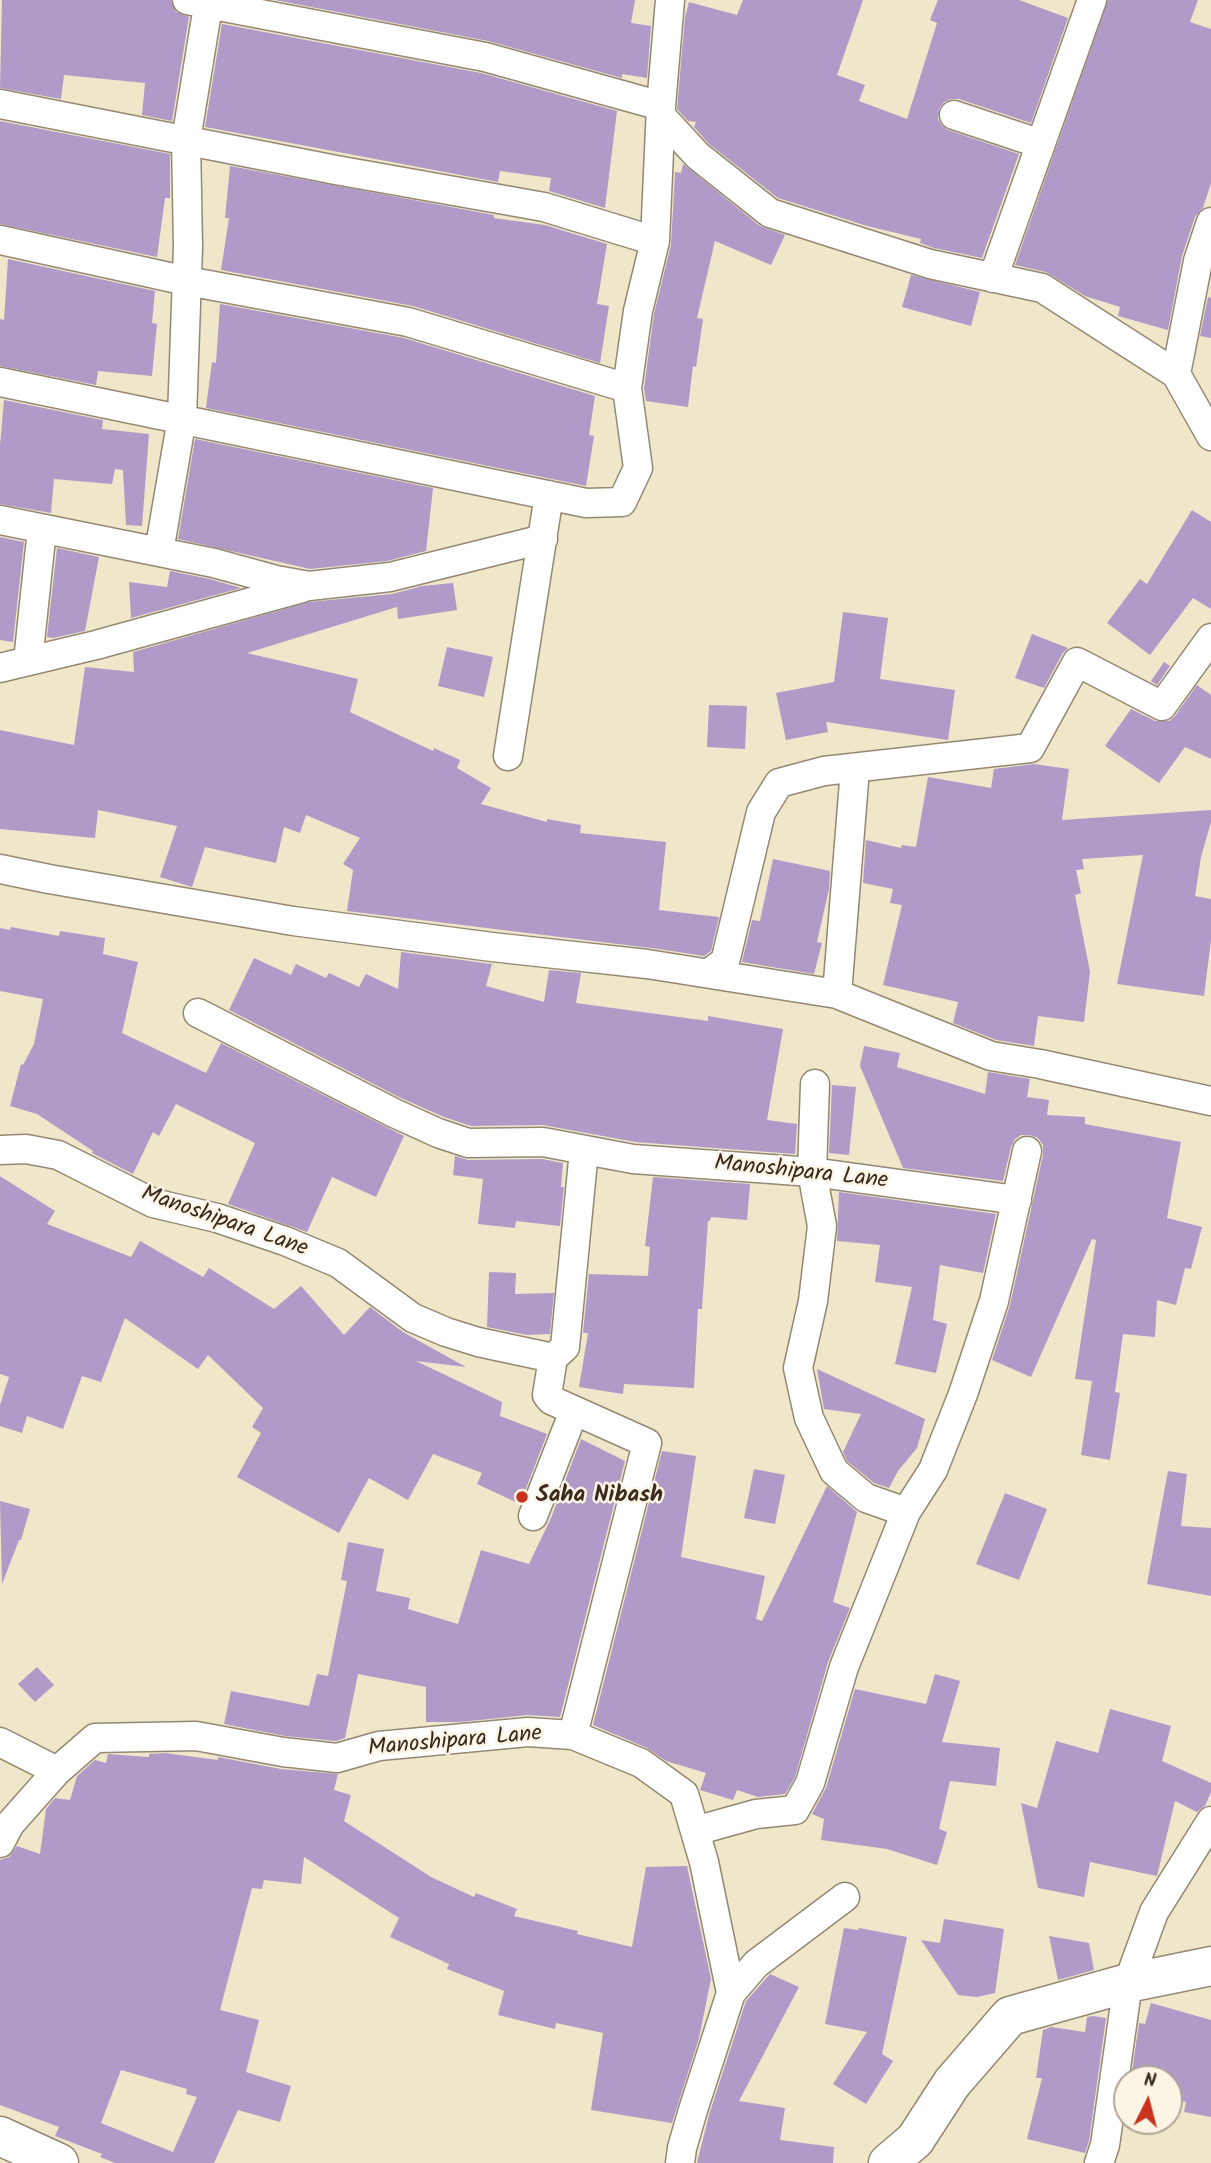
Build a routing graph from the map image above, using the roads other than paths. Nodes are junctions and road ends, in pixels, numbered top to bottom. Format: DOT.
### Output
graph roads {
  1 [pos="670,0"];
  2 [pos="1092,0"];
  3 [pos="202,1"];
  4 [pos="0,104"];
  5 [pos="662,111"];
  6 [pos="954,115"];
  7 [pos="186,140"];
  8 [pos="1041,144"];
  9 [pos="1211,222"];
  10 [pos="0,240"];
  11 [pos="655,242"];
  12 [pos="1204,264"];
  13 [pos="993,278"];
  14 [pos="187,281"];
  15 [pos="1176,374"];
  16 [pos="0,382"];
  17 [pos="627,388"];
  18 [pos="182,418"];
  19 [pos="1211,436"];
  20 [pos="549,495"];
  21 [pos="0,520"];
  22 [pos="42,529"];
  23 [pos="543,539"];
  24 [pos="159,552"];
  25 [pos="309,586"];
  26 [pos="1211,638"];
  27 [pos="28,661"];
  28 [pos="0,668"];
  29 [pos="508,756"];
  30 [pos="855,769"];
  31 [pos="0,869"];
  32 [pos="709,972"];
  33 [pos="837,994"];
  34 [pos="198,1013"];
  35 [pos="814,1084"];
  36 [pos="1211,1101"];
  37 [pos="0,1150"];
  38 [pos="584,1150"];
  39 [pos="1027,1152"];
  40 [pos="811,1172"];
  41 [pos="1017,1200"];
  42 [pos="553,1358"];
  43 [pos="574,1411"];
  44 [pos="906,1512"];
  45 [pos="533,1516"];
  46 [pos="573,1735"];
  47 [pos="0,1742"];
  48 [pos="57,1771"];
  49 [pos="1211,1821"];
  50 [pos="695,1831"];
  51 [pos="0,1843"];
  52 [pos="845,1898"];
  53 [pos="1211,1966"];
  54 [pos="1128,1983"];
  55 [pos="731,1993"];
  56 [pos="0,2136"];
  57 [pos="59,2163"];
  58 [pos="680,2163"];
  59 [pos="888,2163"];
  60 [pos="1099,2163"];
  1 -- 5 [label="street"];
  2 -- 8 [label="street"];
  3 -- 5 [label="street"];
  3 -- 7 [label="street"];
  4 -- 7 [label="street"];
  5 -- 11 [label="street"];
  5 -- 13 [label="street"];
  6 -- 8 [label="street"];
  7 -- 11 [label="street"];
  7 -- 14 [label="street"];
  8 -- 13 [label="street"];
  9 -- 12 [label="street"];
  10 -- 14 [label="street"];
  11 -- 17 [label="street"];
  12 -- 15 [label="street"];
  13 -- 15 [label="street"];
  14 -- 17 [label="street"];
  14 -- 18 [label="street"];
  15 -- 19 [label="street"];
  16 -- 18 [label="street"];
  17 -- 20 [label="street"];
  18 -- 20 [label="street"];
  18 -- 24 [label="street"];
  20 -- 23 [label="street"];
  21 -- 22 [label="street"];
  22 -- 24 [label="street"];
  22 -- 27 [label="street"];
  23 -- 25 [label="street"];
  23 -- 29 [label="street"];
  24 -- 25 [label="street"];
  25 -- 27 [label="street"];
  26 -- 30 [label="street"];
  27 -- 28 [label="street"];
  30 -- 32 [label="street"];
  30 -- 33 [label="street"];
  31 -- 32 [label="street"];
  32 -- 33 [label="street"];
  33 -- 36 [label="street"];
  34 -- 38 [label="street, Manoshipara Lane"];
  35 -- 40 [label="street"];
  37 -- 42 [label="street, Manoshipara Lane"];
  38 -- 40 [label="street, Manoshipara Lane"];
  38 -- 42 [label="street"];
  39 -- 41 [label="street"];
  40 -- 41 [label="street, Manoshipara Lane"];
  40 -- 44 [label="street"];
  41 -- 44 [label="street"];
  42 -- 43 [label="street"];
  43 -- 45 [label="street"];
  43 -- 46 [label="street, Manoshipara Lane"];
  44 -- 50 [label="street"];
  46 -- 48 [label="street, Manoshipara Lane"];
  46 -- 50 [label="street, Manoshipara Lane"];
  47 -- 48 [label="street"];
  48 -- 51 [label="street, Manoshipara Lane"];
  49 -- 54 [label="street"];
  50 -- 55 [label="street, Manoshipara Lane"];
  52 -- 55 [label="street"];
  53 -- 54 [label="street"];
  54 -- 59 [label="street"];
  54 -- 60 [label="street"];
  55 -- 58 [label="street, Manoshipara Lane"];
  56 -- 57 [label="street"];
}
